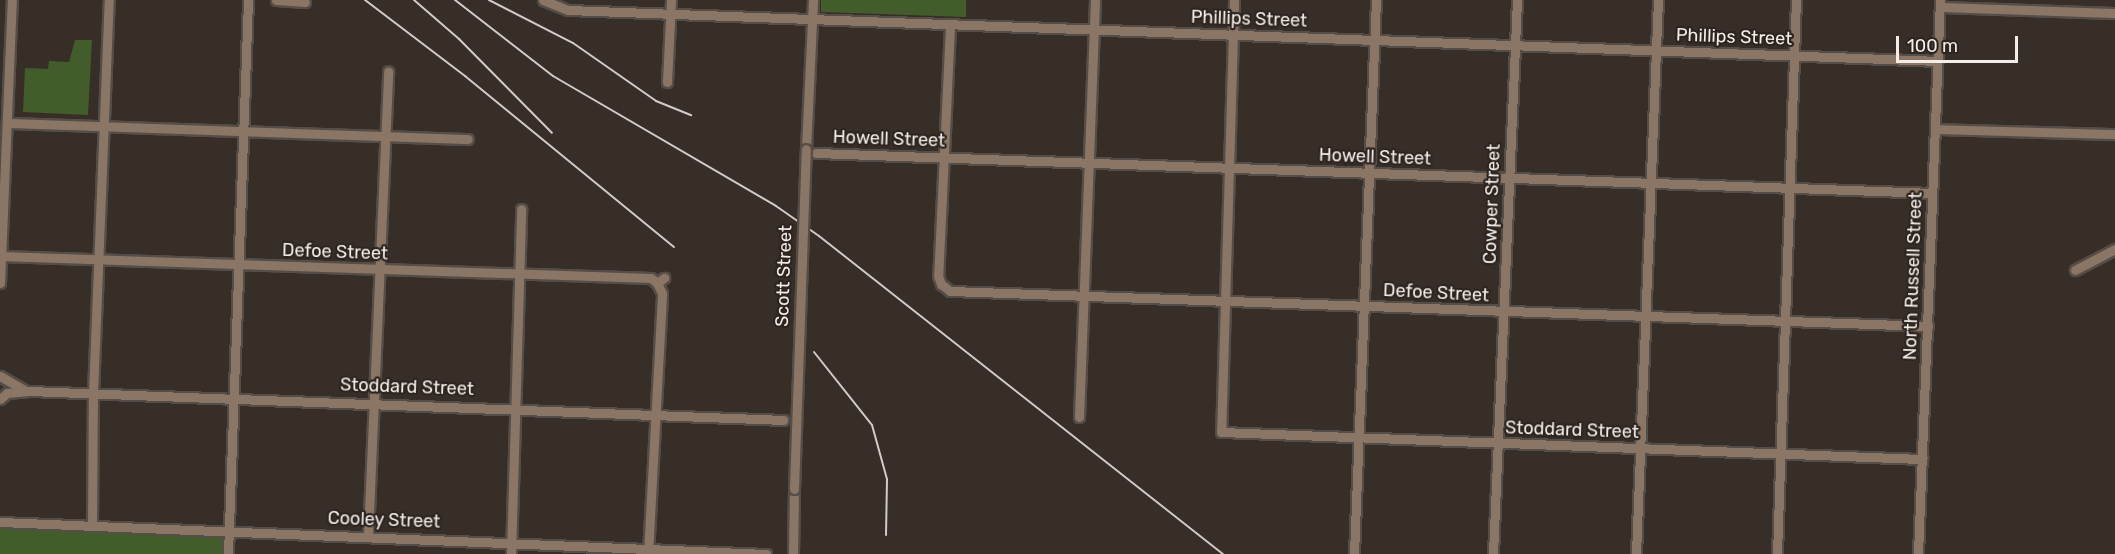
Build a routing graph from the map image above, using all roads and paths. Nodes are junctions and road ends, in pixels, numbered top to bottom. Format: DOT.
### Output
graph roads {
  1 [pos="12,0"];
  2 [pos="109,0"];
  3 [pos="249,0"];
  4 [pos="276,0"];
  5 [pos="543,0"];
  6 [pos="671,0"];
  7 [pos="813,0"];
  8 [pos="1095,0"];
  9 [pos="1234,0"];
  10 [pos="1376,0"];
  11 [pos="1517,0"];
  12 [pos="1658,0"];
  13 [pos="1796,0"];
  14 [pos="305,2"];
  15 [pos="1940,3"];
  16 [pos="2115,13"];
  17 [pos="670,14"];
  18 [pos="812,19"];
  19 [pos="950,26"];
  20 [pos="1094,31"];
  21 [pos="1233,35"];
  22 [pos="1375,38"];
  23 [pos="1515,44"];
  24 [pos="1656,50"];
  25 [pos="0,56"];
  26 [pos="1794,56"];
  27 [pos="1937,61"];
  28 [pos="9,63"];
  29 [pos="388,71"];
  30 [pos="667,82"];
  31 [pos="8,123"];
  32 [pos="102,127"];
  33 [pos="1935,129"];
  34 [pos="242,132"];
  35 [pos="2115,134"];
  36 [pos="385,136"];
  37 [pos="468,139"];
  38 [pos="816,153"];
  39 [pos="945,157"];
  40 [pos="1088,162"];
  41 [pos="1227,168"];
  42 [pos="1368,174"];
  43 [pos="1509,178"];
  44 [pos="1650,183"];
  45 [pos="1791,188"];
  46 [pos="1932,193"];
  47 [pos="2,203"];
  48 [pos="521,209"];
  49 [pos="2115,249"];
  50 [pos="1,256"];
  51 [pos="98,260"];
  52 [pos="238,264"];
  53 [pos="380,270"];
  54 [pos="2075,270"];
  55 [pos="520,276"];
  56 [pos="0,283"];
  57 [pos="1083,297"];
  58 [pos="1223,301"];
  59 [pos="1363,306"];
  60 [pos="1505,312"];
  61 [pos="1646,317"];
  62 [pos="1786,323"];
  63 [pos="1928,326"];
  64 [pos="0,376"];
  65 [pos="29,391"];
  66 [pos="93,393"];
  67 [pos="234,397"];
  68 [pos="0,399"];
  69 [pos="375,402"];
  70 [pos="514,407"];
  71 [pos="657,413"];
  72 [pos="1079,417"];
  73 [pos="783,420"];
  74 [pos="1358,439"];
  75 [pos="1499,444"];
  76 [pos="1640,449"];
  77 [pos="1780,452"];
  78 [pos="1922,459"];
  79 [pos="0,522"];
  80 [pos="92,525"];
  81 [pos="229,531"];
  82 [pos="368,535"];
  83 [pos="511,542"];
  84 [pos="649,552"];
  85 [pos="228,554"];
  86 [pos="511,554"];
  87 [pos="766,554"];
  88 [pos="793,554"];
  89 [pos="1354,554"];
  90 [pos="1493,554"];
  91 [pos="1636,554"];
  92 [pos="1777,554"];
  93 [pos="1918,554"];
  1 -- 28 [label="street"];
  2 -- 32 [label="street"];
  3 -- 34 [label="street"];
  4 -- 14 [label="street"];
  5 -- 17 [label="street, Phillips Street"];
  6 -- 17 [label="street"];
  7 -- 18 [label="street, Scott Street"];
  8 -- 20 [label="street"];
  9 -- 21 [label="street"];
  10 -- 22 [label="street"];
  11 -- 23 [label="street, Cowper Street"];
  12 -- 24 [label="street"];
  13 -- 26 [label="street"];
  15 -- 16 [label="street"];
  15 -- 27 [label="street, North Russell Street"];
  17 -- 18 [label="street, Phillips Street"];
  17 -- 30 [label="street"];
  18 -- 19 [label="street, Phillips Street"];
  18 -- 88 [label="street, Scott Street, bridge"];
  19 -- 20 [label="street, Phillips Street"];
  19 -- 39 [label="street"];
  20 -- 21 [label="street, Phillips Street"];
  20 -- 40 [label="street"];
  21 -- 22 [label="street, Phillips Street"];
  21 -- 41 [label="street"];
  22 -- 23 [label="street, Phillips Street"];
  22 -- 42 [label="street"];
  23 -- 24 [label="street, Phillips Street"];
  23 -- 43 [label="street, Cowper Street"];
  24 -- 26 [label="street, Phillips Street"];
  24 -- 44 [label="street"];
  25 -- 28 [label="street"];
  26 -- 27 [label="street, Phillips Street"];
  26 -- 45 [label="street"];
  27 -- 33 [label="street, North Russell Street"];
  28 -- 31 [label="street"];
  29 -- 36 [label="street"];
  31 -- 32 [label="street"];
  31 -- 47 [label="street"];
  32 -- 34 [label="street"];
  32 -- 51 [label="street"];
  33 -- 35 [label="street"];
  33 -- 46 [label="street, North Russell Street"];
  34 -- 36 [label="street"];
  34 -- 52 [label="street"];
  36 -- 37 [label="street"];
  36 -- 53 [label="street"];
  38 -- 39 [label="street, Howell Street"];
  39 -- 40 [label="street, Howell Street"];
  39 -- 57 [label="street, Defoe Street"];
  40 -- 41 [label="street, Howell Street"];
  40 -- 57 [label="street"];
  41 -- 42 [label="street, Howell Street"];
  41 -- 58 [label="street"];
  42 -- 43 [label="street, Howell Street"];
  42 -- 59 [label="street"];
  43 -- 44 [label="street, Howell Street"];
  43 -- 60 [label="street, Cowper Street"];
  44 -- 45 [label="street, Howell Street"];
  44 -- 61 [label="street"];
  45 -- 46 [label="street, Howell Street"];
  45 -- 62 [label="street"];
  46 -- 63 [label="street, North Russell Street"];
  47 -- 50 [label="street"];
  48 -- 55 [label="street"];
  49 -- 54 [label="street"];
  50 -- 51 [label="street, Defoe Street"];
  50 -- 56 [label="street"];
  51 -- 52 [label="street, Defoe Street"];
  51 -- 66 [label="street"];
  52 -- 53 [label="street, Defoe Street"];
  52 -- 67 [label="street"];
  53 -- 55 [label="street, Defoe Street"];
  53 -- 69 [label="street"];
  55 -- 70 [label="street"];
  55 -- 71 [label="street, Defoe Street"];
  57 -- 58 [label="street, Defoe Street"];
  57 -- 72 [label="street"];
  58 -- 59 [label="street, Defoe Street"];
  58 -- 74 [label="street, Stoddard Street"];
  59 -- 60 [label="street, Defoe Street"];
  59 -- 74 [label="street"];
  60 -- 61 [label="street, Defoe Street"];
  60 -- 75 [label="street, Cowper Street"];
  61 -- 62 [label="street, Defoe Street"];
  61 -- 76 [label="street"];
  62 -- 63 [label="street, Defoe Street"];
  62 -- 77 [label="street"];
  63 -- 78 [label="street, North Russell Street"];
  64 -- 65 [label="street, Stoddard Street"];
  65 -- 66 [label="street, Stoddard Street"];
  65 -- 68 [label="street, Stoddard Street"];
  66 -- 67 [label="street, Stoddard Street"];
  66 -- 80 [label="street"];
  67 -- 69 [label="street, Stoddard Street"];
  67 -- 81 [label="street"];
  69 -- 70 [label="street, Stoddard Street"];
  69 -- 82 [label="street"];
  70 -- 71 [label="street, Stoddard Street"];
  70 -- 83 [label="street"];
  71 -- 73 [label="street, Stoddard Street"];
  71 -- 84 [label="street"];
  74 -- 75 [label="street, Stoddard Street"];
  74 -- 89 [label="street"];
  75 -- 76 [label="street, Stoddard Street"];
  75 -- 90 [label="street, Cowper Street"];
  76 -- 77 [label="street, Stoddard Street"];
  76 -- 91 [label="street"];
  77 -- 78 [label="street, Stoddard Street"];
  77 -- 92 [label="street"];
  78 -- 93 [label="street, North Russell Street"];
  79 -- 80 [label="street, Cooley Street"];
  80 -- 81 [label="street, Cooley Street"];
  81 -- 82 [label="street, Cooley Street"];
  81 -- 85 [label="street"];
  82 -- 83 [label="street, Cooley Street"];
  83 -- 84 [label="street, Cooley Street"];
  83 -- 86 [label="street"];
  84 -- 87 [label="street, Cooley Street"];
}
